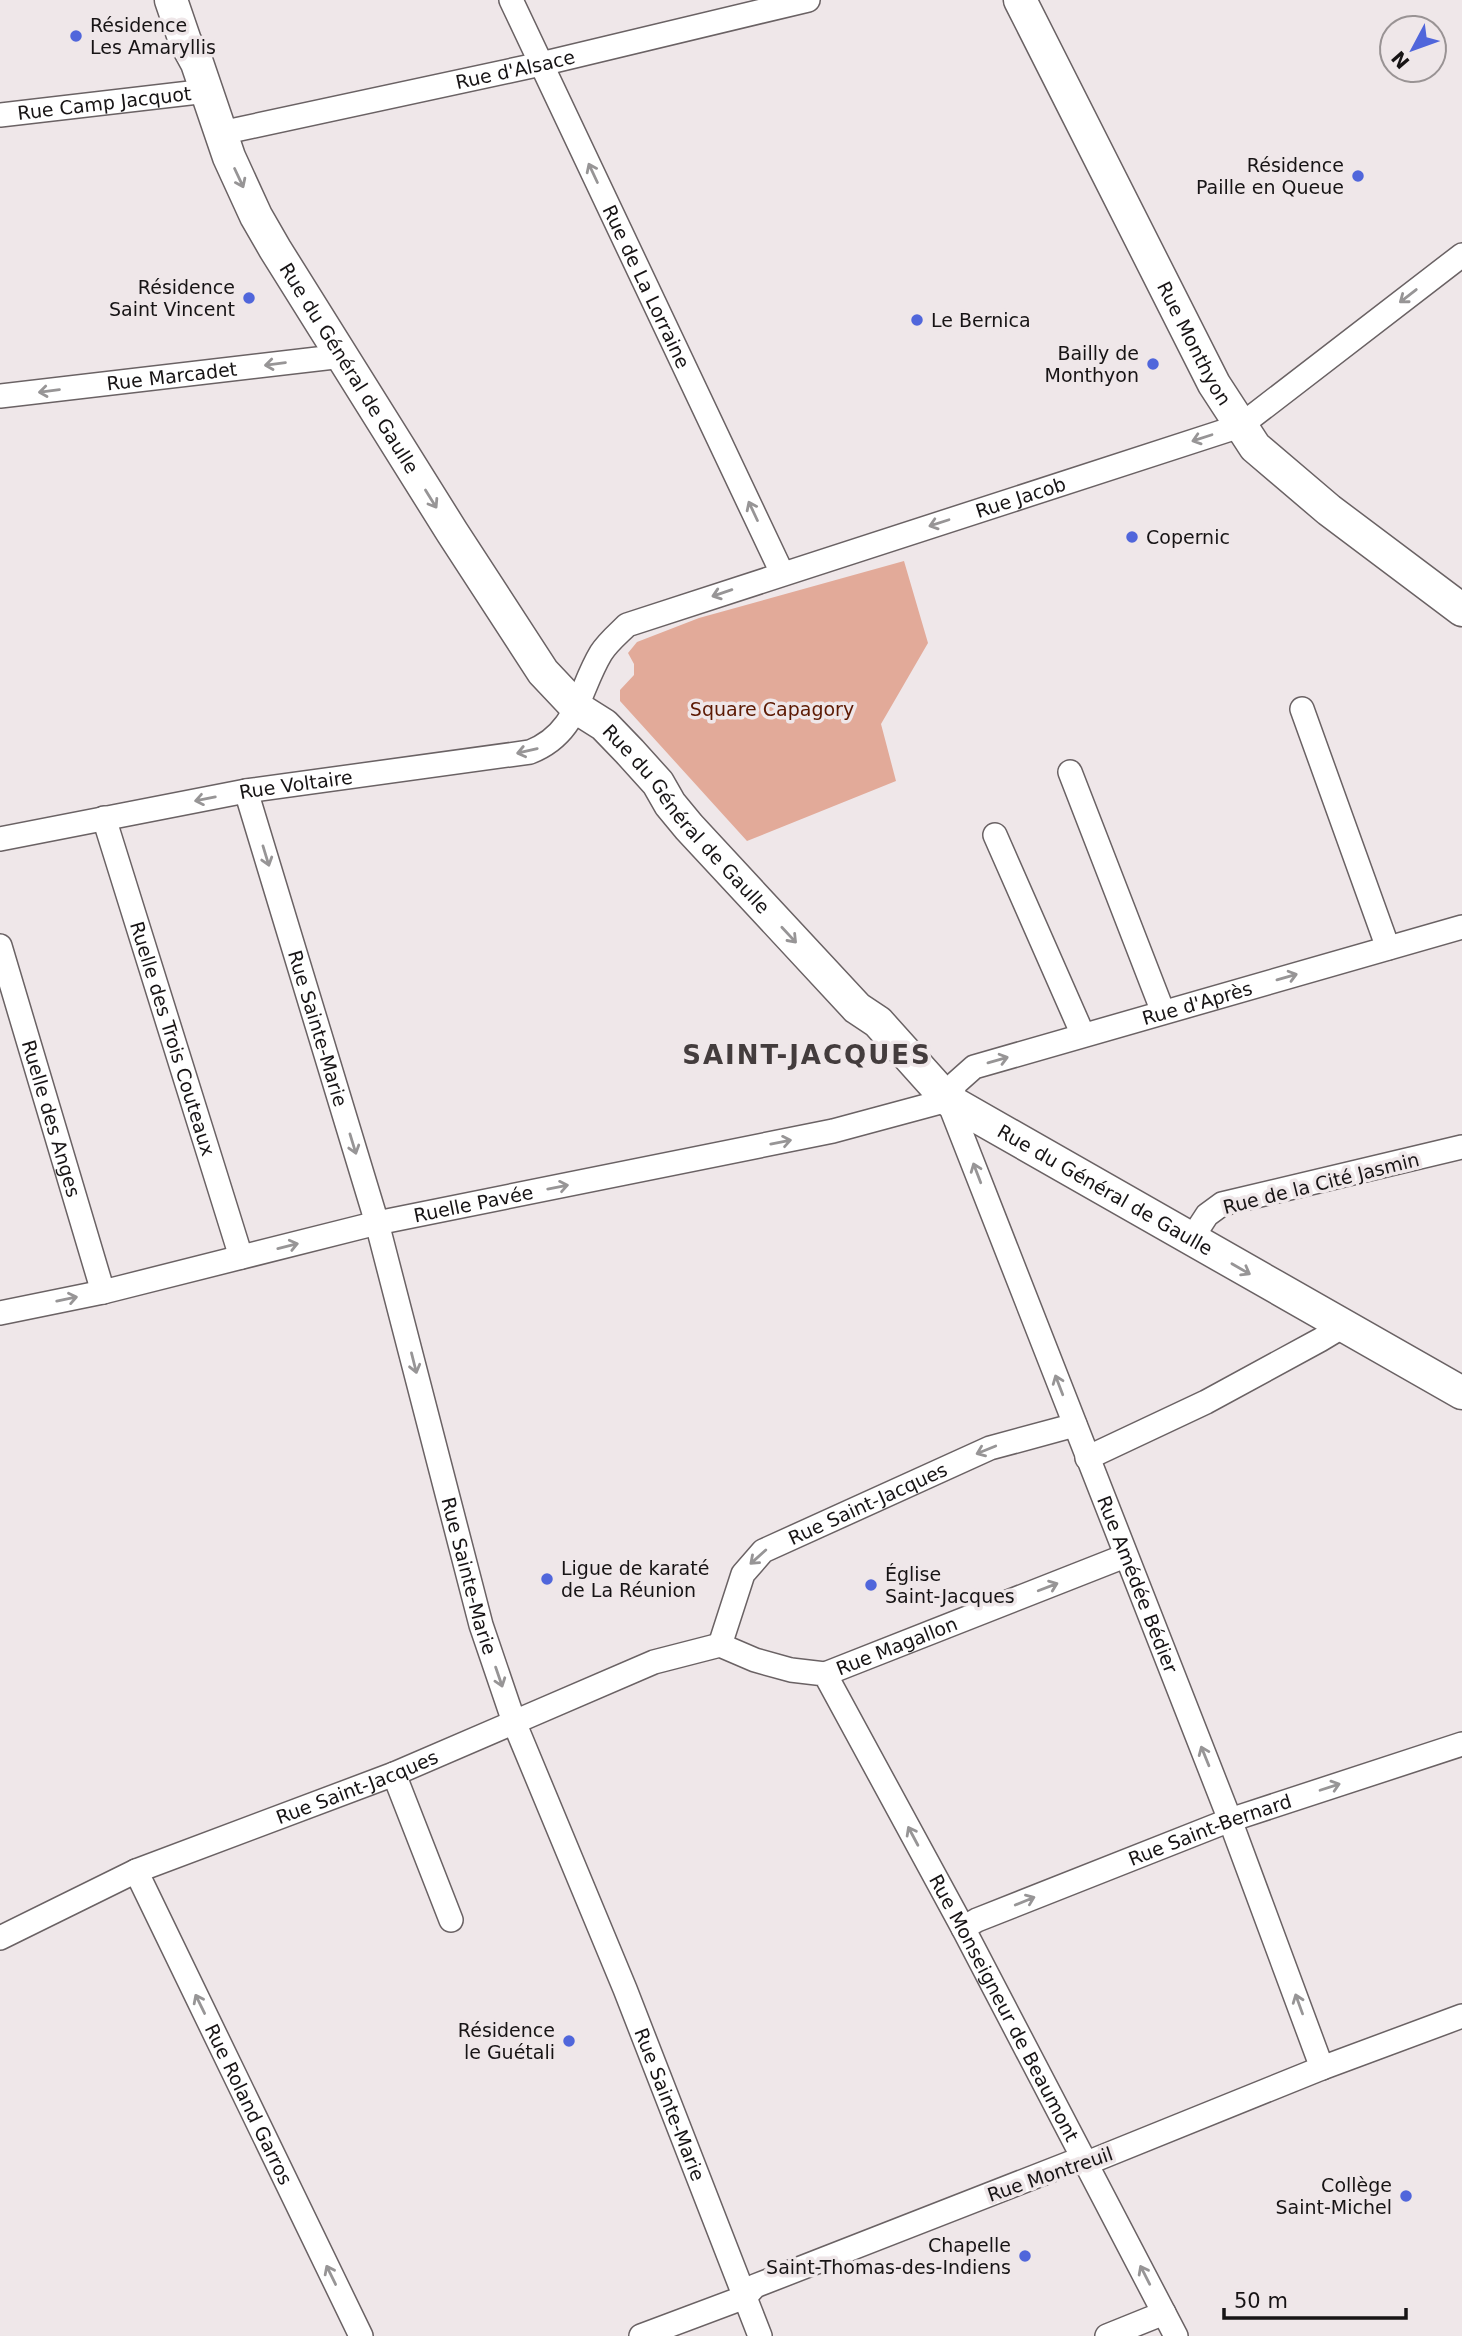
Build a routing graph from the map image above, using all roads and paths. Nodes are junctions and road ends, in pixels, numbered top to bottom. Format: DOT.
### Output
graph roads {
  1 [pos="171,0"];
  2 [pos="511,0"];
  3 [pos="808,0"];
  4 [pos="1026,2"];
  5 [pos="783,3"];
  6 [pos="541,64"];
  7 [pos="208,91"];
  8 [pos="0,115"];
  9 [pos="221,133"];
  10 [pos="1462,255"];
  11 [pos="343,356"];
  12 [pos="0,396"];
  13 [pos="1240,425"];
  14 [pos="782,573"];
  15 [pos="1462,610"];
  16 [pos="577,708"];
  17 [pos="1302,709"];
  18 [pos="1070,772"];
  19 [pos="246,791"];
  20 [pos="104,818"];
  21 [pos="995,835"];
  22 [pos="0,839"];
  23 [pos="1462,927"];
  24 [pos="0,946"];
  25 [pos="1388,948"];
  26 [pos="1163,1012"];
  27 [pos="1083,1035"];
  28 [pos="948,1100"];
  29 [pos="1462,1147"];
  30 [pos="377,1223"];
  31 [pos="1192,1238"];
  32 [pos="242,1257"];
  33 [pos="103,1292"];
  34 [pos="0,1313"];
  35 [pos="1339,1325"];
  36 [pos="1459,1384"];
  37 [pos="1075,1425"];
  38 [pos="1087,1458"];
  39 [pos="1125,1556"];
  40 [pos="720,1645"];
  41 [pos="827,1678"];
  42 [pos="514,1722"];
  43 [pos="1462,1744"];
  44 [pos="394,1774"];
  45 [pos="1230,1819"];
  46 [pos="136,1871"];
  47 [pos="451,1920"];
  48 [pos="963,1928"];
  49 [pos="0,1938"];
  50 [pos="1462,2016"];
  51 [pos="1322,2068"];
  52 [pos="1087,2163"];
  53 [pos="745,2297"];
  54 [pos="1164,2313"];
  55 [pos="361,2336"];
  56 [pos="641,2336"];
  57 [pos="760,2336"];
  58 [pos="1107,2336"];
  59 [pos="1176,2336"];
  1 -- 7 [label="main road, Rue du Général de Gaulle"];
  2 -- 6 [label="street, Rue de La Lorraine"];
  3 -- 5 [label="street, Rue d'Alsace"];
  4 -- 13 [label="main road, Rue Monthyon"];
  5 -- 6 [label="street, Rue d'Alsace"];
  6 -- 9 [label="street, Rue d'Alsace"];
  14 -- 6 [label="street, Rue de La Lorraine, one-way"];
  7 -- 8 [label="street, Rue Camp Jacquot"];
  7 -- 9 [label="main road, Rue du Général de Gaulle"];
  9 -- 11 [label="main road, Rue du Général de Gaulle, one-way"];
  10 -- 13 [label="street, Rue Jacob, one-way"];
  11 -- 12 [label="street, Rue Marcadet, one-way"];
  11 -- 16 [label="main road, Rue du Général de Gaulle, one-way"];
  13 -- 14 [label="street, Rue Jacob, one-way"];
  13 -- 15 [label="main road, Rue Monthyon"];
  14 -- 16 [label="street, Rue Jacob, one-way"];
  16 -- 19 [label="street, Rue Voltaire, one-way"];
  16 -- 28 [label="main road, Rue du Général de Gaulle, one-way"];
  17 -- 25 [label="street"];
  18 -- 26 [label="street"];
  19 -- 20 [label="street, Rue Voltaire, one-way"];
  19 -- 30 [label="street, Rue Sainte-Marie, one-way"];
  20 -- 22 [label="street, Rue Voltaire"];
  20 -- 32 [label="street, Ruelle des Trois Couteaux"];
  21 -- 27 [label="street"];
  23 -- 25 [label="street, Rue d'Après"];
  24 -- 33 [label="street, Ruelle des Anges"];
  26 -- 25 [label="street, Rue d'Après, one-way"];
  26 -- 27 [label="street, Rue d'Après"];
  28 -- 27 [label="street, Rue d'Après, one-way"];
  30 -- 28 [label="street, Ruelle Pavée, one-way"];
  28 -- 31 [label="main road, Rue du Général de Gaulle"];
  37 -- 28 [label="street, Rue Amédée Bédier, one-way"];
  29 -- 31 [label="street, Rue de la Cité Jasmin"];
  32 -- 30 [label="street, Ruelle Pavée, one-way"];
  30 -- 42 [label="street, Rue Sainte-Marie, one-way"];
  31 -- 35 [label="main road, Rue du Général de Gaulle, one-way"];
  32 -- 33 [label="street, Ruelle Pavée"];
  34 -- 33 [label="street, Ruelle Pavée, one-way"];
  35 -- 36 [label="main road, Rue du Général de Gaulle"];
  35 -- 38 [label="street"];
  37 -- 38 [label="street, Rue Amédée Bédier"];
  37 -- 40 [label="street, Rue Saint-Jacques, one-way"];
  38 -- 39 [label="street, Rue Amédée Bédier"];
  41 -- 39 [label="street, Rue Magallon, one-way"];
  45 -- 39 [label="street, Rue Amédée Bédier, one-way"];
  40 -- 41 [label="street"];
  40 -- 42 [label="street, Rue Saint-Jacques"];
  48 -- 41 [label="street, Rue Monseigneur de Beaumont, one-way"];
  42 -- 44 [label="street, Rue Saint-Jacques"];
  42 -- 53 [label="street, Rue Sainte-Marie"];
  45 -- 43 [label="street, Rue Saint-Bernard, one-way"];
  44 -- 46 [label="street, Rue Saint-Jacques"];
  44 -- 47 [label="street"];
  48 -- 45 [label="street, Rue Saint-Bernard, one-way"];
  51 -- 45 [label="street, Rue Amédée Bédier, one-way"];
  46 -- 49 [label="street, Rue Saint-Jacques"];
  55 -- 46 [label="street, Rue Roland Garros, one-way"];
  48 -- 52 [label="street, Rue Monseigneur de Beaumont"];
  50 -- 51 [label="street, Rue Montreuil"];
  51 -- 52 [label="street, Rue Montreuil"];
  52 -- 53 [label="street, Rue Montreuil"];
  54 -- 52 [label="street, Rue Monseigneur de Beaumont, one-way"];
  53 -- 56 [label="street, Rue Montreuil"];
  53 -- 57 [label="street, Rue Sainte-Marie"];
  54 -- 58 [label="street"];
  54 -- 59 [label="street, Rue Monseigneur de Beaumont"];
}
